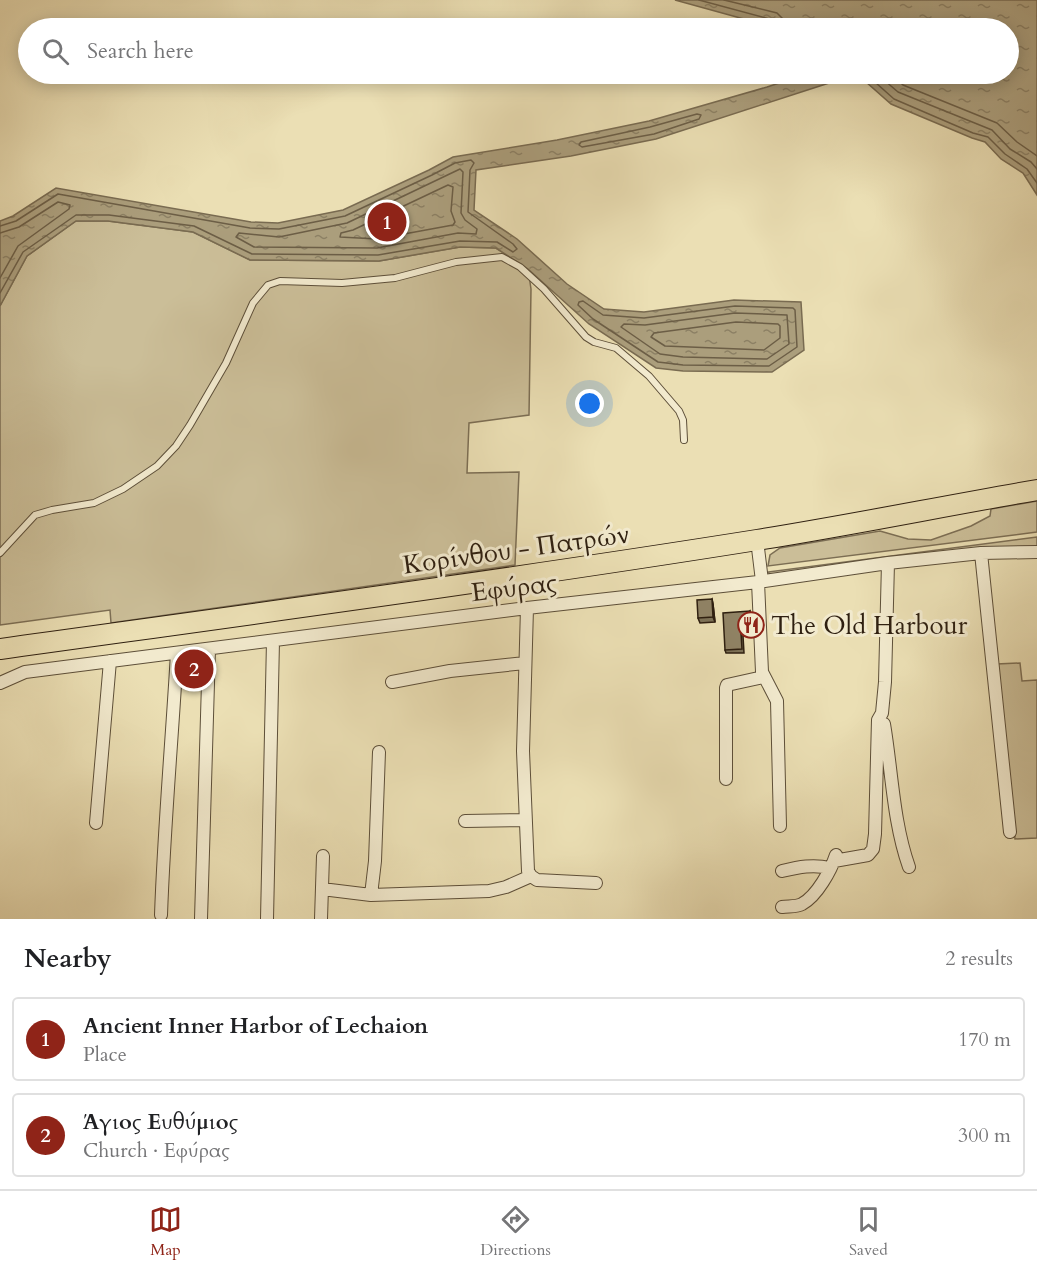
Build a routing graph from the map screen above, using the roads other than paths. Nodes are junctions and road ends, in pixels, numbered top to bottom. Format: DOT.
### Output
graph roads {
  1 [pos="684,440"];
  2 [pos="1037,490"];
  3 [pos="757,540"];
  4 [pos="1037,552"];
  5 [pos="0,553"];
  6 [pos="981,553"];
  7 [pos="888,563"];
  8 [pos="760,582"];
  9 [pos="526,608"];
  10 [pos="273,641"];
  11 [pos="0,649"];
  12 [pos="209,649"];
  13 [pos="177,653"];
  14 [pos="111,661"];
  15 [pos="525,663"];
  16 [pos="763,677"];
  17 [pos="392,682"];
  18 [pos="0,683"];
  19 [pos="882,713"];
  20 [pos="379,752"];
  21 [pos="726,779"];
  22 [pos="526,820"];
  23 [pos="465,821"];
  24 [pos="96,823"];
  25 [pos="780,826"];
  26 [pos="1010,832"];
  27 [pos="323,856"];
  28 [pos="833,861"];
  29 [pos="909,867"];
  30 [pos="782,871"];
  31 [pos="531,876"];
  32 [pos="596,883"];
  33 [pos="322,889"];
  34 [pos="371,895"];
  35 [pos="782,907"];
  36 [pos="161,915"];
  37 [pos="201,919"];
  38 [pos="267,919"];
  39 [pos="321,919"];
  1 -- 5 [label="lane"];
  2 -- 3 [label="main road, Κορίνθου - Πατρών"];
  3 -- 8 [label="street"];
  3 -- 11 [label="main road, Κορίνθου - Πατρών"];
  4 -- 6 [label="street, Εφύρας"];
  6 -- 7 [label="street, Εφύρας"];
  6 -- 26 [label="street"];
  7 -- 8 [label="street, Εφύρας"];
  7 -- 19 [label="street"];
  8 -- 9 [label="street, Εφύρας"];
  8 -- 16 [label="street"];
  9 -- 10 [label="street, Εφύρας"];
  9 -- 15 [label="street"];
  10 -- 12 [label="street, Εφύρας"];
  10 -- 38 [label="street"];
  12 -- 13 [label="street, Εφύρας"];
  12 -- 37 [label="street"];
  13 -- 14 [label="street, Εφύρας"];
  13 -- 36 [label="street"];
  14 -- 18 [label="street, Εφύρας"];
  14 -- 24 [label="street"];
  15 -- 17 [label="street"];
  15 -- 22 [label="street"];
  16 -- 21 [label="street"];
  16 -- 25 [label="street"];
  19 -- 28 [label="street"];
  19 -- 29 [label="street"];
  20 -- 34 [label="street"];
  22 -- 23 [label="street"];
  22 -- 31 [label="street"];
  27 -- 33 [label="street"];
  28 -- 30 [label="street"];
  28 -- 35 [label="street"];
  31 -- 32 [label="street"];
  31 -- 34 [label="street"];
  33 -- 34 [label="street"];
  33 -- 39 [label="street"];
}
